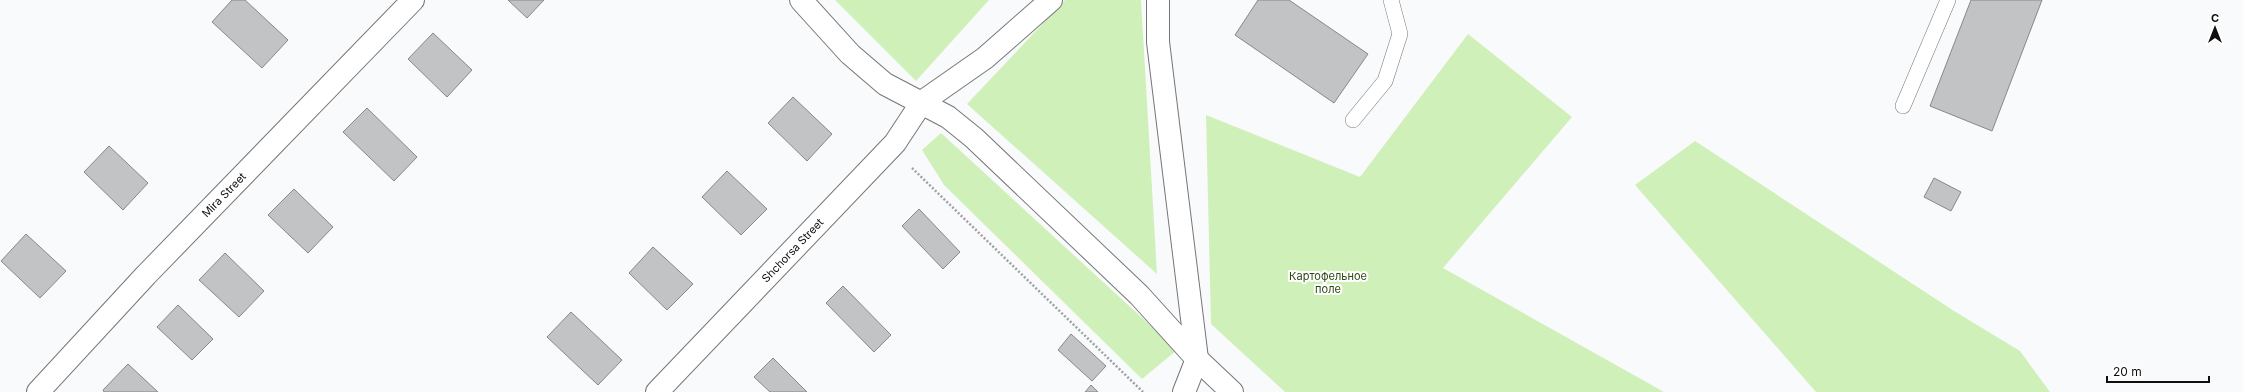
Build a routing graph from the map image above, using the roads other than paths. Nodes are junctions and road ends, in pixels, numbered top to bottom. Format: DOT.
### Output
graph roads {
  1 [pos="413,0"];
  2 [pos="802,0"];
  3 [pos="1051,0"];
  4 [pos="1158,0"];
  5 [pos="1391,0"];
  6 [pos="1948,0"];
  7 [pos="922,102"];
  8 [pos="1903,106"];
  9 [pos="1353,120"];
  10 [pos="1197,359"];
  11 [pos="38,392"];
  12 [pos="657,392"];
  13 [pos="1184,392"];
  14 [pos="1232,392"];
  1 -- 11 [label="street, Mira Street"];
  2 -- 7 [label="street"];
  3 -- 7 [label="street"];
  4 -- 10 [label="street"];
  5 -- 9 [label="lane"];
  6 -- 8 [label="lane"];
  7 -- 10 [label="street"];
  7 -- 12 [label="street, Shchorsa Street"];
  10 -- 13 [label="street"];
  10 -- 14 [label="street"];
}
